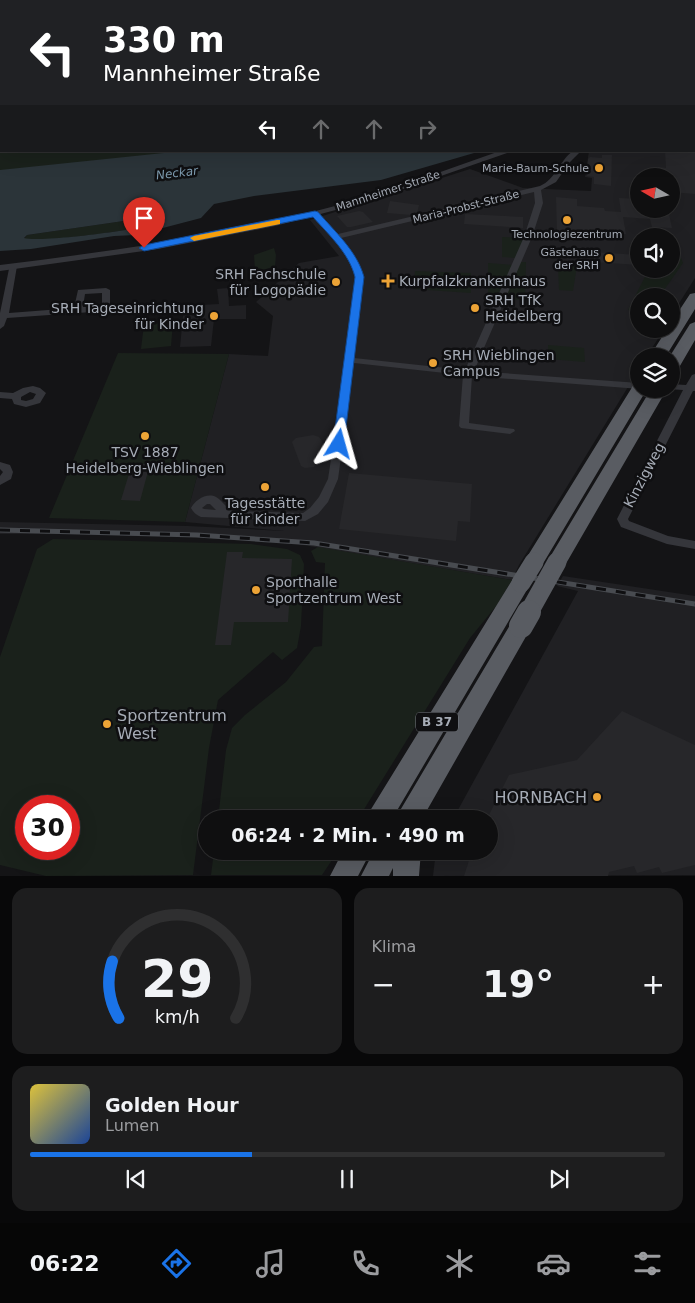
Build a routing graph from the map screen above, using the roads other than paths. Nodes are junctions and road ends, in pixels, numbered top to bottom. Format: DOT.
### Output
graph roads {
  1 [pos="506,152"];
  2 [pos="577,152"];
  3 [pos="536,190"];
  4 [pos="315,214"];
  5 [pos="336,237"];
  6 [pos="13,266"];
  7 [pos="0,268"];
  8 [pos="4,297"];
  9 [pos="695,297"];
  10 [pos="78,310"];
  11 [pos="4,316"];
  12 [pos="0,326"];
  13 [pos="695,327"];
  14 [pos="663,348"];
  15 [pos="680,353"];
  16 [pos="350,360"];
  17 [pos="468,373"];
  18 [pos="693,384"];
  19 [pos="680,386"];
  20 [pos="630,389"];
  21 [pos="0,395"];
  22 [pos="16,396"];
  23 [pos="641,398"];
  24 [pos="642,398"];
  25 [pos="510,431"];
  26 [pos="0,465"];
  27 [pos="0,481"];
  28 [pos="230,515"];
  29 [pos="695,545"];
  30 [pos="418,807"];
  31 [pos="383,810"];
  32 [pos="383,860"];
  33 [pos="407,860"];
  34 [pos="374,876"];
  35 [pos="406,876"];
  1 -- 4 [label="street, Mannheimer Straße"];
  2 -- 3 [label="street, Maria-Probst-Straße"];
  3 -- 5 [label="street, Maria-Probst-Straße"];
  3 -- 17 [label="street"];
  4 -- 5 [label="street"];
  4 -- 6 [label="street, Mannheimer Straße"];
  5 -- 16 [label="street"];
  6 -- 7 [label="street, Mannheimer Straße"];
  6 -- 8 [label="street"];
  8 -- 11 [label="street"];
  9 -- 14 [label="highway"];
  10 -- 11 [label="street"];
  11 -- 12 [label="street"];
  13 -- 15 [label="highway"];
  16 -- 17 [label="street"];
  16 -- 28 [label="street"];
  17 -- 20 [label="street"];
  17 -- 25 [label="street"];
  18 -- 19 [label="street"];
  18 -- 29 [label="street, Kinzigweg"];
  21 -- 22 [label="street"];
  23 -- 31 [label="highway, B 37, bridge"];
  24 -- 30 [label="highway, B 37, bridge"];
  26 -- 27 [label="street"];
  32 -- 34 [label="highway"];
  33 -- 35 [label="highway"];
}
